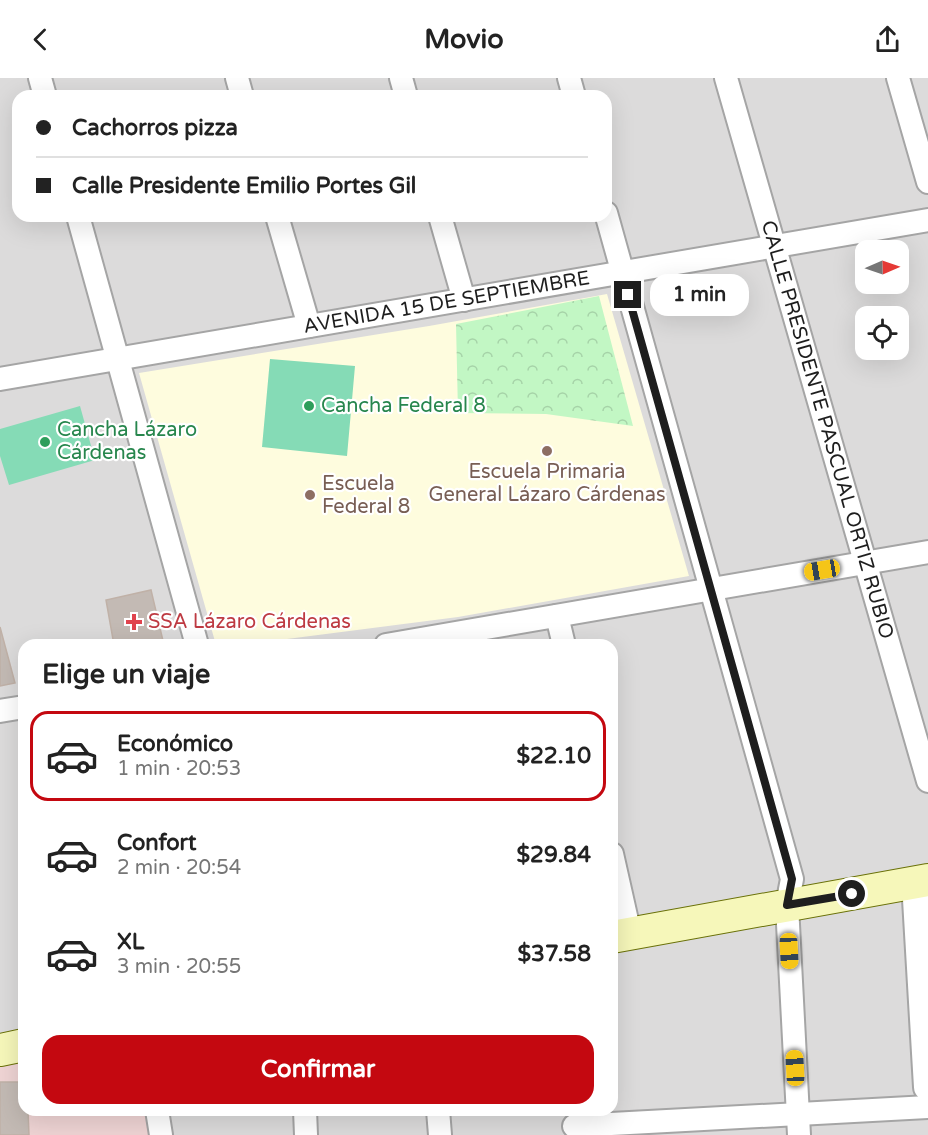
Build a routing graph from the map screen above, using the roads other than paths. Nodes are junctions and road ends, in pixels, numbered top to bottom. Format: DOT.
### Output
graph roads {
  1 [pos="726,78"];
  2 [pos="898,78"];
  3 [pos="928,182"];
  4 [pos="928,220"];
  5 [pos="80,222"];
  6 [pos="279,222"];
  7 [pos="442,222"];
  8 [pos="608,222"];
  9 [pos="774,246"];
  10 [pos="622,272"];
  11 [pos="464,300"];
  12 [pos="309,326"];
  13 [pos="117,359"];
  14 [pos="0,379"];
  15 [pos="928,552"];
  16 [pos="866,562"];
  17 [pos="712,589"];
  18 [pos="557,616"];
  19 [pos="195,639"];
  20 [pos="425,639"];
  21 [pos="563,639"];
  22 [pos="18,708"];
  23 [pos="0,711"];
  24 [pos="928,781"];
  25 [pos="922,881"];
  26 [pos="787,905"];
  27 [pos="618,909"];
  28 [pos="621,936"];
  29 [pos="18,1047"];
  30 [pos="0,1050"];
  31 [pos="928,1087"];
  32 [pos="928,1107"];
  33 [pos="158,1116"];
  34 [pos="305,1116"];
  35 [pos="438,1116"];
  36 [pos="574,1124"];
  37 [pos="798,1125"];
  38 [pos="161,1135"];
  39 [pos="306,1135"];
  40 [pos="440,1135"];
  1 -- 9 [label="street, CALLE PRESIDENTE PASCUAL ORTIZ RUBIO"];
  2 -- 3 [label="street"];
  4 -- 9 [label="street, AVENIDA 15 DE SEPTIEMBRE"];
  5 -- 13 [label="street"];
  6 -- 12 [label="street"];
  7 -- 11 [label="street"];
  8 -- 10 [label="street"];
  9 -- 10 [label="street, AVENIDA 15 DE SEPTIEMBRE"];
  9 -- 16 [label="street, CALLE PRESIDENTE PASCUAL ORTIZ RUBIO"];
  10 -- 11 [label="street, AVENIDA 15 DE SEPTIEMBRE"];
  10 -- 17 [label="street"];
  11 -- 12 [label="street, AVENIDA 15 DE SEPTIEMBRE"];
  12 -- 13 [label="street, AVENIDA 15 DE SEPTIEMBRE"];
  13 -- 14 [label="street, AVENIDA 15 DE SEPTIEMBRE"];
  13 -- 19 [label="street"];
  15 -- 16 [label="street"];
  16 -- 17 [label="street"];
  16 -- 24 [label="street, CALLE PRESIDENTE PASCUAL ORTIZ RUBIO"];
  17 -- 18 [label="street"];
  17 -- 26 [label="street"];
  18 -- 20 [label="street"];
  18 -- 21 [label="street"];
  22 -- 23 [label="street"];
  25 -- 26 [label="main road"];
  25 -- 31 [label="street"];
  26 -- 28 [label="main road"];
  26 -- 37 [label="street"];
  27 -- 28 [label="street"];
  29 -- 30 [label="main road"];
  32 -- 37 [label="street"];
  33 -- 38 [label="street"];
  34 -- 39 [label="street"];
  35 -- 40 [label="street"];
  36 -- 37 [label="street"];
}
